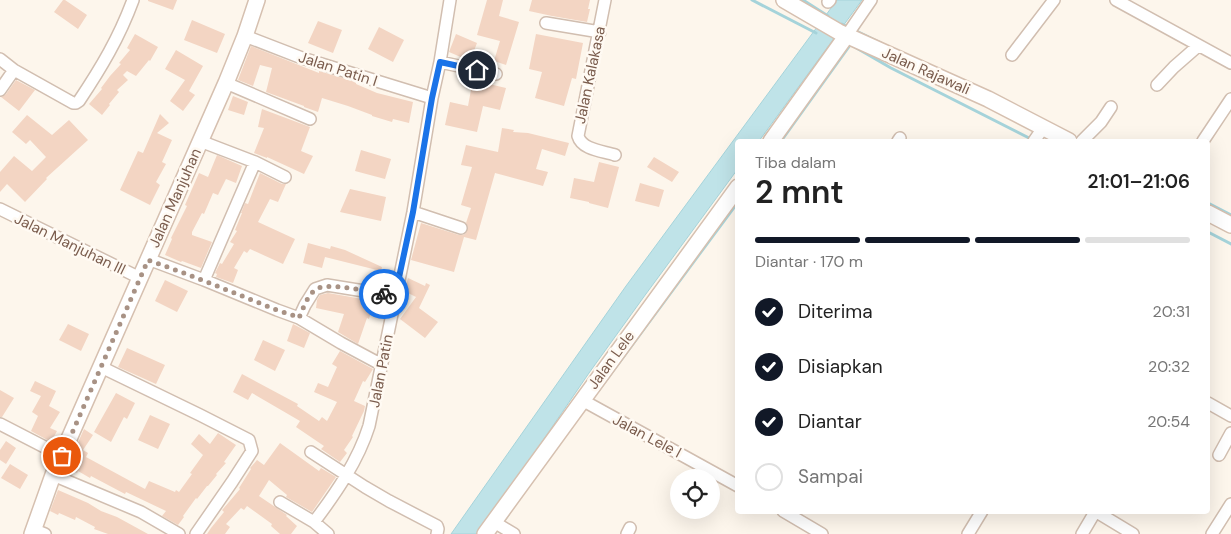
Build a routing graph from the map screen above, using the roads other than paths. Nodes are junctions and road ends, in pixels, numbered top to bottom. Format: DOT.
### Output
graph roads {
  1 [pos="133,0"];
  2 [pos="257,0"];
  3 [pos="450,0"];
  4 [pos="606,0"];
  5 [pos="784,0"];
  6 [pos="871,0"];
  7 [pos="1054,0"];
  8 [pos="1124,2"];
  9 [pos="546,23"];
  10 [pos="600,32"];
  11 [pos="843,34"];
  12 [pos="245,36"];
  13 [pos="1200,46"];
  14 [pos="1012,54"];
  15 [pos="0,59"];
  16 [pos="440,62"];
  17 [pos="1231,63"];
  18 [pos="14,70"];
  19 [pos="496,74"];
  20 [pos="226,83"];
  21 [pos="1157,86"];
  22 [pos="0,90"];
  23 [pos="432,98"];
  24 [pos="1231,99"];
  25 [pos="1111,107"];
  26 [pos="310,119"];
  27 [pos="1038,136"];
  28 [pos="771,139"];
  29 [pos="1057,139"];
  30 [pos="1084,139"];
  31 [pos="1204,139"];
  32 [pos="200,142"];
  33 [pos="616,155"];
  34 [pos="255,162"];
  35 [pos="285,177"];
  36 [pos="735,191"];
  37 [pos="0,209"];
  38 [pos="413,212"];
  39 [pos="1210,214"];
  40 [pos="1231,225"];
  41 [pos="461,228"];
  42 [pos="148,260"];
  43 [pos="140,278"];
  44 [pos="204,280"];
  45 [pos="395,296"];
  46 [pos="299,318"];
  47 [pos="382,365"];
  48 [pos="102,367"];
  49 [pos="582,400"];
  50 [pos="1210,404"];
  51 [pos="1231,416"];
  52 [pos="0,424"];
  53 [pos="1231,433"];
  54 [pos="311,452"];
  55 [pos="1219,454"];
  56 [pos="62,456"];
  57 [pos="53,475"];
  58 [pos="346,475"];
  59 [pos="735,484"];
  60 [pos="280,502"];
  61 [pos="1231,504"];
  62 [pos="787,514"];
  63 [pos="980,514"];
  64 [pos="1093,514"];
  65 [pos="1100,514"];
  66 [pos="314,522"];
  67 [pos="489,528"];
  68 [pos="815,532"];
  69 [pos="37,533"];
  70 [pos="179,534"];
  71 [pos="196,534"];
  72 [pos="328,534"];
  73 [pos="437,534"];
  74 [pos="514,534"];
  75 [pos="968,534"];
  76 [pos="1082,534"];
  77 [pos="1133,534"];
  78 [pos="1212,534"];
  1 -- 18 [label="street"];
  2 -- 12 [label="main road, Jalan Manjuhan"];
  3 -- 16 [label="street, Jalan Patin"];
  4 -- 10 [label="street, Jalan Kalakasa"];
  5 -- 11 [label="main road, Jalan Rajawali"];
  6 -- 11 [label="street"];
  7 -- 14 [label="street"];
  8 -- 13 [label="street"];
  9 -- 10 [label="street"];
  10 -- 33 [label="street, Jalan Kalakasa"];
  11 -- 27 [label="main road, Jalan Rajawali"];
  11 -- 28 [label="main road"];
  12 -- 20 [label="main road, Jalan Manjuhan"];
  12 -- 23 [label="street, Jalan Patin I"];
  13 -- 17 [label="street"];
  13 -- 21 [label="street"];
  15 -- 18 [label="street"];
  16 -- 19 [label="street"];
  16 -- 23 [label="street, Jalan Patin"];
  18 -- 22 [label="street"];
  20 -- 26 [label="street"];
  20 -- 32 [label="main road, Jalan Manjuhan"];
  23 -- 38 [label="street, Jalan Patin"];
  24 -- 31 [label="street"];
  25 -- 30 [label="street"];
  27 -- 29 [label="main road, Jalan Rajawali"];
  32 -- 34 [label="street"];
  32 -- 42 [label="main road, Jalan Manjuhan"];
  34 -- 35 [label="street"];
  34 -- 44 [label="street"];
  36 -- 49 [label="main road, Jalan Lele"];
  37 -- 43 [label="street, Jalan Manjuhan III"];
  38 -- 41 [label="street"];
  38 -- 45 [label="street, Jalan Patin"];
  39 -- 40 [label="main road"];
  42 -- 43 [label="main road, Jalan Manjuhan"];
  42 -- 44 [label="street"];
  43 -- 48 [label="main road, Jalan Manjuhan"];
  44 -- 46 [label="street"];
  45 -- 46 [label="street"];
  45 -- 47 [label="street, Jalan Patin"];
  46 -- 47 [label="street"];
  47 -- 58 [label="street, Jalan Patin"];
  48 -- 56 [label="main road, Jalan Manjuhan"];
  48 -- 71 [label="street"];
  49 -- 59 [label="street, Jalan Lele I"];
  49 -- 67 [label="main road, Jalan Lele"];
  50 -- 51 [label="street"];
  52 -- 56 [label="street"];
  53 -- 55 [label="street"];
  54 -- 58 [label="street"];
  56 -- 57 [label="main road, Jalan Manjuhan"];
  57 -- 69 [label="main road, Jalan Manjuhan"];
  57 -- 70 [label="street"];
  58 -- 66 [label="street, Jalan Patin"];
  58 -- 73 [label="street"];
  60 -- 66 [label="street"];
  61 -- 78 [label="street"];
  62 -- 68 [label="street"];
  63 -- 75 [label="street"];
  64 -- 76 [label="street"];
  65 -- 77 [label="street"];
  66 -- 72 [label="street"];
  67 -- 74 [label="street"];
}
